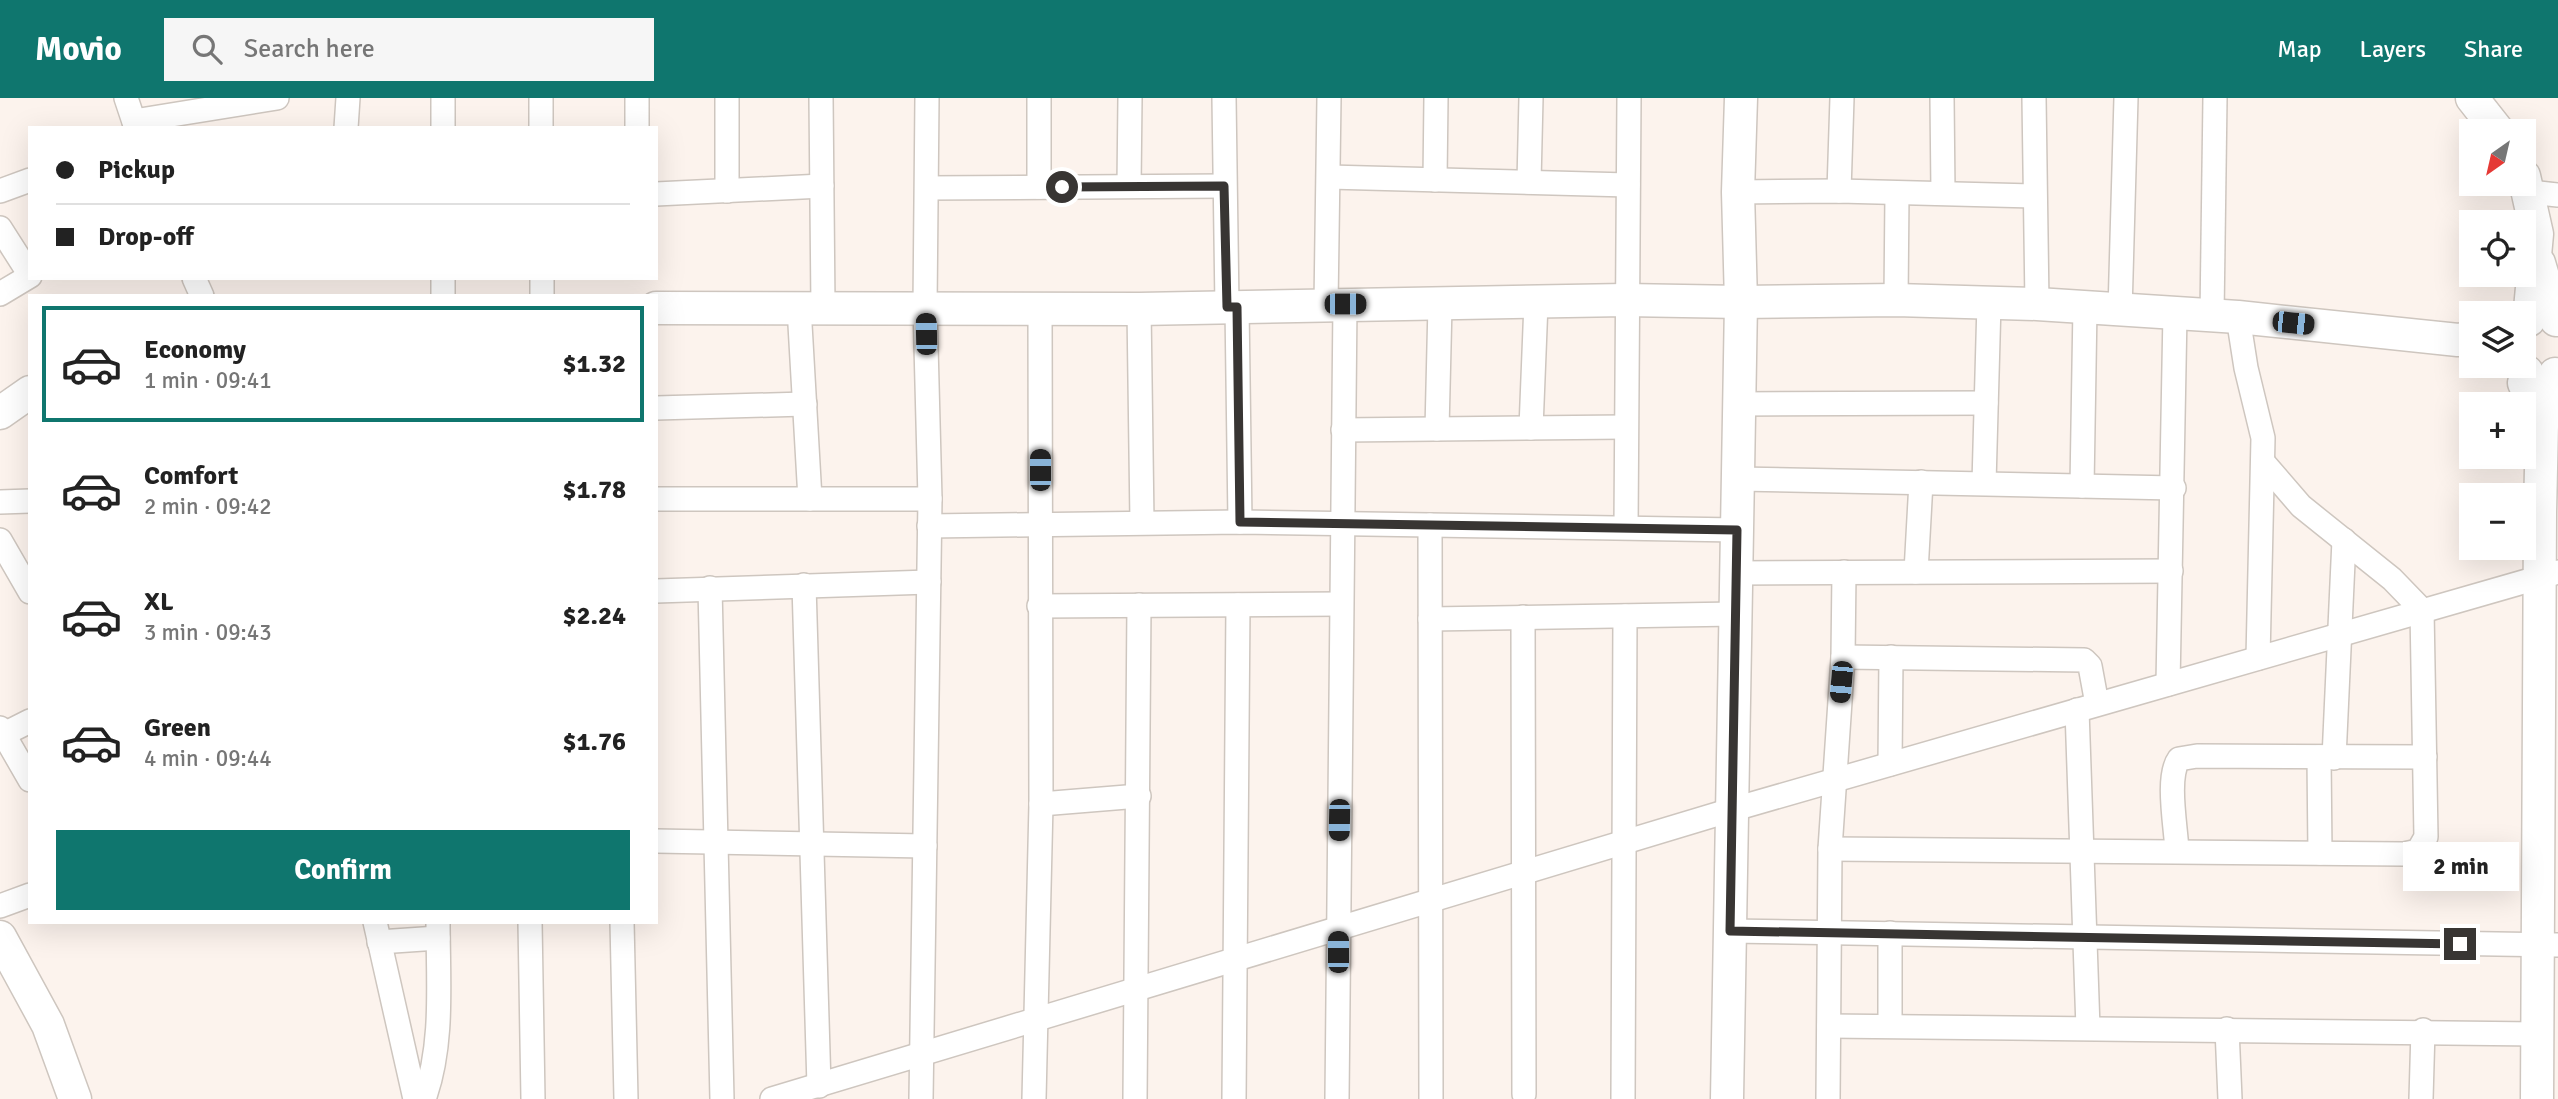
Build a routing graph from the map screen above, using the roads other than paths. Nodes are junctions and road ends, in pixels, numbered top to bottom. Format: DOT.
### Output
graph roads {
  1 [pos="126,98"];
  2 [pos="277,98"];
  3 [pos="348,98"];
  4 [pos="443,98"];
  5 [pos="541,98"];
  6 [pos="637,98"];
  7 [pos="727,98"];
  8 [pos="821,98"];
  9 [pos="927,98"];
  10 [pos="1040,98"];
  11 [pos="1130,98"];
  12 [pos="1224,98"];
  13 [pos="1329,98"];
  14 [pos="1436,98"];
  15 [pos="1531,98"];
  16 [pos="1629,98"];
  17 [pos="1741,98"];
  18 [pos="1842,98"];
  19 [pos="1942,98"];
  20 [pos="2034,98"];
  21 [pos="2126,98"];
  22 [pos="2215,98"];
  23 [pos="135,124"];
  24 [pos="346,126"];
  25 [pos="443,126"];
  26 [pos="541,126"];
  27 [pos="637,126"];
  28 [pos="1329,177"];
  29 [pos="1435,180"];
  30 [pos="28,181"];
  31 [pos="1530,182"];
  32 [pos="1628,185"];
  33 [pos="822,186"];
  34 [pos="1129,186"];
  35 [pos="1224,186"];
  36 [pos="1039,187"];
  37 [pos="927,188"];
  38 [pos="2537,188"];
  39 [pos="0,191"];
  40 [pos="727,191"];
  41 [pos="1839,191"];
  42 [pos="1738,192"];
  43 [pos="1942,192"];
  44 [pos="658,194"];
  45 [pos="1897,194"];
  46 [pos="2033,195"];
  47 [pos="0,228"];
  48 [pos="28,273"];
  49 [pos="28,277"];
  50 [pos="0,294"];
  51 [pos="1625,300"];
  52 [pos="1896,300"];
  53 [pos="1741,302"];
  54 [pos="1536,303"];
  55 [pos="1989,303"];
  56 [pos="1336,304"];
  57 [pos="2037,304"];
  58 [pos="1440,305"];
  59 [pos="811,307"];
  60 [pos="925,307"];
  61 [pos="1232,307"];
  62 [pos="2085,307"];
  63 [pos="658,308"];
  64 [pos="1139,309"];
  65 [pos="1040,310"];
  66 [pos="2120,311"];
  67 [pos="2175,313"];
  68 [pos="2225,316"];
  69 [pos="2542,321"];
  70 [pos="2459,340"];
  71 [pos="2540,371"];
  72 [pos="28,394"];
  73 [pos="1986,403"];
  74 [pos="805,404"];
  75 [pos="1739,404"];
  76 [pos="658,408"];
  77 [pos="0,413"];
  78 [pos="1625,427"];
  79 [pos="1531,428"];
  80 [pos="1437,429"];
  81 [pos="1343,430"];
  82 [pos="2263,462"];
  83 [pos="1738,479"];
  84 [pos="1921,482"];
  85 [pos="1984,483"];
  86 [pos="2082,486"];
  87 [pos="2174,488"];
  88 [pos="658,499"];
  89 [pos="810,499"];
  90 [pos="930,499"];
  91 [pos="28,501"];
  92 [pos="0,502"];
  93 [pos="1142,522"];
  94 [pos="1240,522"];
  95 [pos="1040,523"];
  96 [pos="1343,524"];
  97 [pos="1430,525"];
  98 [pos="929,526"];
  99 [pos="1626,527"];
  100 [pos="1737,530"];
  101 [pos="0,540"];
  102 [pos="2344,540"];
  103 [pos="1844,572"];
  104 [pos="1916,572"];
  105 [pos="2171,572"];
  106 [pos="1736,573"];
  107 [pos="2548,576"];
  108 [pos="929,582"];
  109 [pos="804,585"];
  110 [pos="28,588"];
  111 [pos="710,588"];
  112 [pos="658,591"];
  113 [pos="1341,604"];
  114 [pos="1238,605"];
  115 [pos="1039,606"];
  116 [pos="1139,606"];
  117 [pos="2422,610"];
  118 [pos="1735,614"];
  119 [pos="1625,616"];
  120 [pos="1523,617"];
  121 [pos="1430,619"];
  122 [pos="2340,633"];
  123 [pos="1891,656"];
  124 [pos="1843,657"];
  125 [pos="2258,658"];
  126 [pos="2168,684"];
  127 [pos="2087,707"];
  128 [pos="28,722"];
  129 [pos="1,733"];
  130 [pos="2425,757"];
  131 [pos="2326,758"];
  132 [pos="1891,764"];
  133 [pos="28,777"];
  134 [pos="1833,783"];
  135 [pos="1139,796"];
  136 [pos="1041,804"];
  137 [pos="1731,810"];
  138 [pos="658,841"];
  139 [pos="716,841"];
  140 [pos="1625,842"];
  141 [pos="812,843"];
  142 [pos="925,846"];
  143 [pos="1830,849"];
  144 [pos="2083,849"];
  145 [pos="2177,851"];
  146 [pos="2320,853"];
  147 [pos="1522,873"];
  148 [pos="28,896"];
  149 [pos="1430,900"];
  150 [pos="0,906"];
  151 [pos="530,924"];
  152 [pos="622,924"];
  153 [pos="1338,928"];
  154 [pos="438,930"];
  155 [pos="1730,931"];
  156 [pos="377,932"];
  157 [pos="1831,933"];
  158 [pos="1890,933"];
  159 [pos="2087,936"];
  160 [pos="0,937"];
  161 [pos="2549,945"];
  162 [pos="1235,959"];
  163 [pos="1136,990"];
  164 [pos="1035,1020"];
  165 [pos="1829,1026"];
  166 [pos="1890,1026"];
  167 [pos="2088,1028"];
  168 [pos="2227,1029"];
  169 [pos="2423,1030"];
  170 [pos="2538,1034"];
  171 [pos="922,1055"];
  172 [pos="819,1086"];
  173 [pos="1524,1094"];
  174 [pos="75,1099"];
  175 [pos="415,1099"];
  176 [pos="424,1099"];
  177 [pos="533,1099"];
  178 [pos="626,1099"];
  179 [pos="722,1099"];
  180 [pos="772,1099"];
  181 [pos="921,1099"];
  182 [pos="1034,1099"];
  183 [pos="1135,1099"];
  184 [pos="1234,1099"];
  185 [pos="1337,1099"];
  186 [pos="1430,1099"];
  187 [pos="1623,1099"];
  188 [pos="1727,1099"];
  189 [pos="1828,1099"];
  190 [pos="2231,1099"];
  191 [pos="2421,1099"];
  192 [pos="2537,1099"];
  1 -- 23 [label="street"];
  2 -- 23 [label="street"];
  3 -- 24 [label="street"];
  4 -- 25 [label="street"];
  5 -- 26 [label="street"];
  6 -- 27 [label="street"];
  7 -- 40 [label="street"];
  8 -- 33 [label="street"];
  9 -- 37 [label="street"];
  10 -- 36 [label="street"];
  11 -- 34 [label="street"];
  12 -- 35 [label="street"];
  13 -- 28 [label="street"];
  14 -- 29 [label="street"];
  15 -- 31 [label="street"];
  16 -- 32 [label="street"];
  17 -- 42 [label="street"];
  18 -- 41 [label="street"];
  19 -- 43 [label="street"];
  20 -- 46 [label="street"];
  21 -- 66 [label="street"];
  22 -- 68 [label="street"];
  28 -- 29 [label="street"];
  28 -- 56 [label="street"];
  29 -- 31 [label="street"];
  30 -- 39 [label="street"];
  31 -- 32 [label="street"];
  32 -- 51 [label="street"];
  33 -- 40 [label="street"];
  33 -- 59 [label="street"];
  34 -- 35 [label="street"];
  34 -- 36 [label="street"];
  35 -- 61 [label="street"];
  36 -- 37 [label="street"];
  37 -- 60 [label="street"];
  38 -- 69 [label="street"];
  40 -- 44 [label="street"];
  41 -- 42 [label="street"];
  41 -- 45 [label="street"];
  42 -- 53 [label="street"];
  43 -- 45 [label="street"];
  43 -- 46 [label="street"];
  45 -- 52 [label="street"];
  46 -- 57 [label="street"];
  47 -- 48 [label="street"];
  49 -- 50 [label="street"];
  51 -- 53 [label="street"];
  51 -- 54 [label="street"];
  51 -- 78 [label="street"];
  52 -- 53 [label="street"];
  52 -- 55 [label="street"];
  53 -- 75 [label="street"];
  54 -- 58 [label="street"];
  54 -- 79 [label="street"];
  55 -- 57 [label="street"];
  55 -- 73 [label="street"];
  56 -- 58 [label="street"];
  56 -- 61 [label="street"];
  56 -- 81 [label="street"];
  57 -- 62 [label="street"];
  58 -- 80 [label="street"];
  59 -- 60 [label="street"];
  59 -- 63 [label="street"];
  59 -- 74 [label="street"];
  60 -- 65 [label="street"];
  60 -- 90 [label="street"];
  61 -- 64 [label="street"];
  61 -- 94 [label="street"];
  62 -- 66 [label="street"];
  62 -- 86 [label="street"];
  64 -- 65 [label="street"];
  64 -- 93 [label="street"];
  65 -- 95 [label="street"];
  66 -- 67 [label="street"];
  67 -- 68 [label="street"];
  67 -- 87 [label="street"];
  68 -- 70 [label="street"];
  68 -- 82 [label="street"];
  71 -- 107 [label="street"];
  72 -- 77 [label="street"];
  73 -- 75 [label="street"];
  73 -- 85 [label="street"];
  74 -- 76 [label="street"];
  74 -- 89 [label="street"];
  75 -- 83 [label="street"];
  78 -- 79 [label="street"];
  78 -- 99 [label="street"];
  79 -- 80 [label="street"];
  80 -- 81 [label="street"];
  81 -- 96 [label="street"];
  82 -- 102 [label="street"];
  82 -- 125 [label="street"];
  83 -- 84 [label="street"];
  83 -- 100 [label="street"];
  84 -- 85 [label="street"];
  84 -- 104 [label="street"];
  85 -- 86 [label="street"];
  86 -- 87 [label="street"];
  87 -- 105 [label="street"];
  88 -- 89 [label="street"];
  89 -- 90 [label="street"];
  90 -- 98 [label="street"];
  91 -- 92 [label="street"];
  93 -- 94 [label="street"];
  93 -- 95 [label="street"];
  94 -- 96 [label="street"];
  95 -- 98 [label="street"];
  95 -- 115 [label="street"];
  96 -- 97 [label="street"];
  96 -- 113 [label="street"];
  97 -- 99 [label="street"];
  97 -- 121 [label="street"];
  98 -- 108 [label="street"];
  99 -- 100 [label="street"];
  100 -- 106 [label="street"];
  101 -- 110 [label="street"];
  102 -- 117 [label="street"];
  102 -- 122 [label="street"];
  103 -- 104 [label="street"];
  103 -- 106 [label="street"];
  103 -- 124 [label="street"];
  104 -- 105 [label="street"];
  105 -- 126 [label="street"];
  106 -- 118 [label="street"];
  107 -- 117 [label="street"];
  107 -- 161 [label="street"];
  108 -- 109 [label="street"];
  108 -- 142 [label="street"];
  109 -- 111 [label="street"];
  109 -- 141 [label="street"];
  111 -- 112 [label="street"];
  111 -- 139 [label="street"];
  113 -- 114 [label="street"];
  113 -- 153 [label="street"];
  114 -- 116 [label="street"];
  114 -- 162 [label="street"];
  115 -- 116 [label="street"];
  115 -- 136 [label="street"];
  116 -- 135 [label="street"];
  117 -- 122 [label="street"];
  117 -- 130 [label="street"];
  118 -- 119 [label="street"];
  118 -- 137 [label="street"];
  119 -- 120 [label="street"];
  119 -- 140 [label="street"];
  120 -- 121 [label="street"];
  120 -- 147 [label="street"];
  121 -- 149 [label="street"];
  122 -- 125 [label="street"];
  122 -- 131 [label="street"];
  123 -- 124 [label="street"];
  123 -- 127 [label="street"];
  123 -- 132 [label="street"];
  124 -- 134 [label="street"];
  125 -- 126 [label="street"];
  126 -- 127 [label="street"];
  127 -- 132 [label="street"];
  127 -- 144 [label="street"];
  128 -- 129 [label="street"];
  129 -- 133 [label="street"];
  130 -- 131 [label="street"];
  130 -- 146 [label="street"];
  131 -- 145 [label="street"];
  131 -- 146 [label="street"];
  132 -- 134 [label="street"];
  134 -- 137 [label="street"];
  134 -- 143 [label="street"];
  135 -- 136 [label="street"];
  135 -- 163 [label="street"];
  136 -- 164 [label="street"];
  137 -- 140 [label="street"];
  137 -- 155 [label="street"];
  138 -- 139 [label="street"];
  139 -- 141 [label="street"];
  139 -- 179 [label="street"];
  140 -- 147 [label="street"];
  140 -- 187 [label="street"];
  141 -- 142 [label="street"];
  141 -- 172 [label="street"];
  142 -- 171 [label="street"];
  143 -- 144 [label="street"];
  143 -- 157 [label="street"];
  144 -- 145 [label="street"];
  144 -- 159 [label="street"];
  145 -- 146 [label="street"];
  147 -- 149 [label="street"];
  147 -- 173 [label="street"];
  148 -- 150 [label="street"];
  149 -- 153 [label="street"];
  149 -- 186 [label="street"];
  151 -- 177 [label="street"];
  152 -- 178 [label="street"];
  153 -- 162 [label="street"];
  153 -- 185 [label="street"];
  154 -- 156 [label="street"];
  154 -- 176 [label="street"];
  155 -- 157 [label="street"];
  155 -- 188 [label="street"];
  156 -- 175 [label="street"];
  157 -- 158 [label="street"];
  157 -- 165 [label="street"];
  158 -- 159 [label="street"];
  158 -- 166 [label="street"];
  159 -- 161 [label="street"];
  159 -- 167 [label="street"];
  160 -- 174 [label="street"];
  161 -- 170 [label="street"];
  162 -- 163 [label="street"];
  162 -- 184 [label="street"];
  163 -- 164 [label="street"];
  163 -- 183 [label="street"];
  164 -- 171 [label="street"];
  164 -- 182 [label="street"];
  165 -- 166 [label="street"];
  165 -- 189 [label="street"];
  166 -- 167 [label="street"];
  167 -- 168 [label="street"];
  168 -- 169 [label="street"];
  168 -- 190 [label="street"];
  169 -- 170 [label="street"];
  169 -- 191 [label="street"];
  170 -- 192 [label="street"];
  171 -- 172 [label="street"];
  171 -- 181 [label="street"];
  172 -- 180 [label="street"];
}
